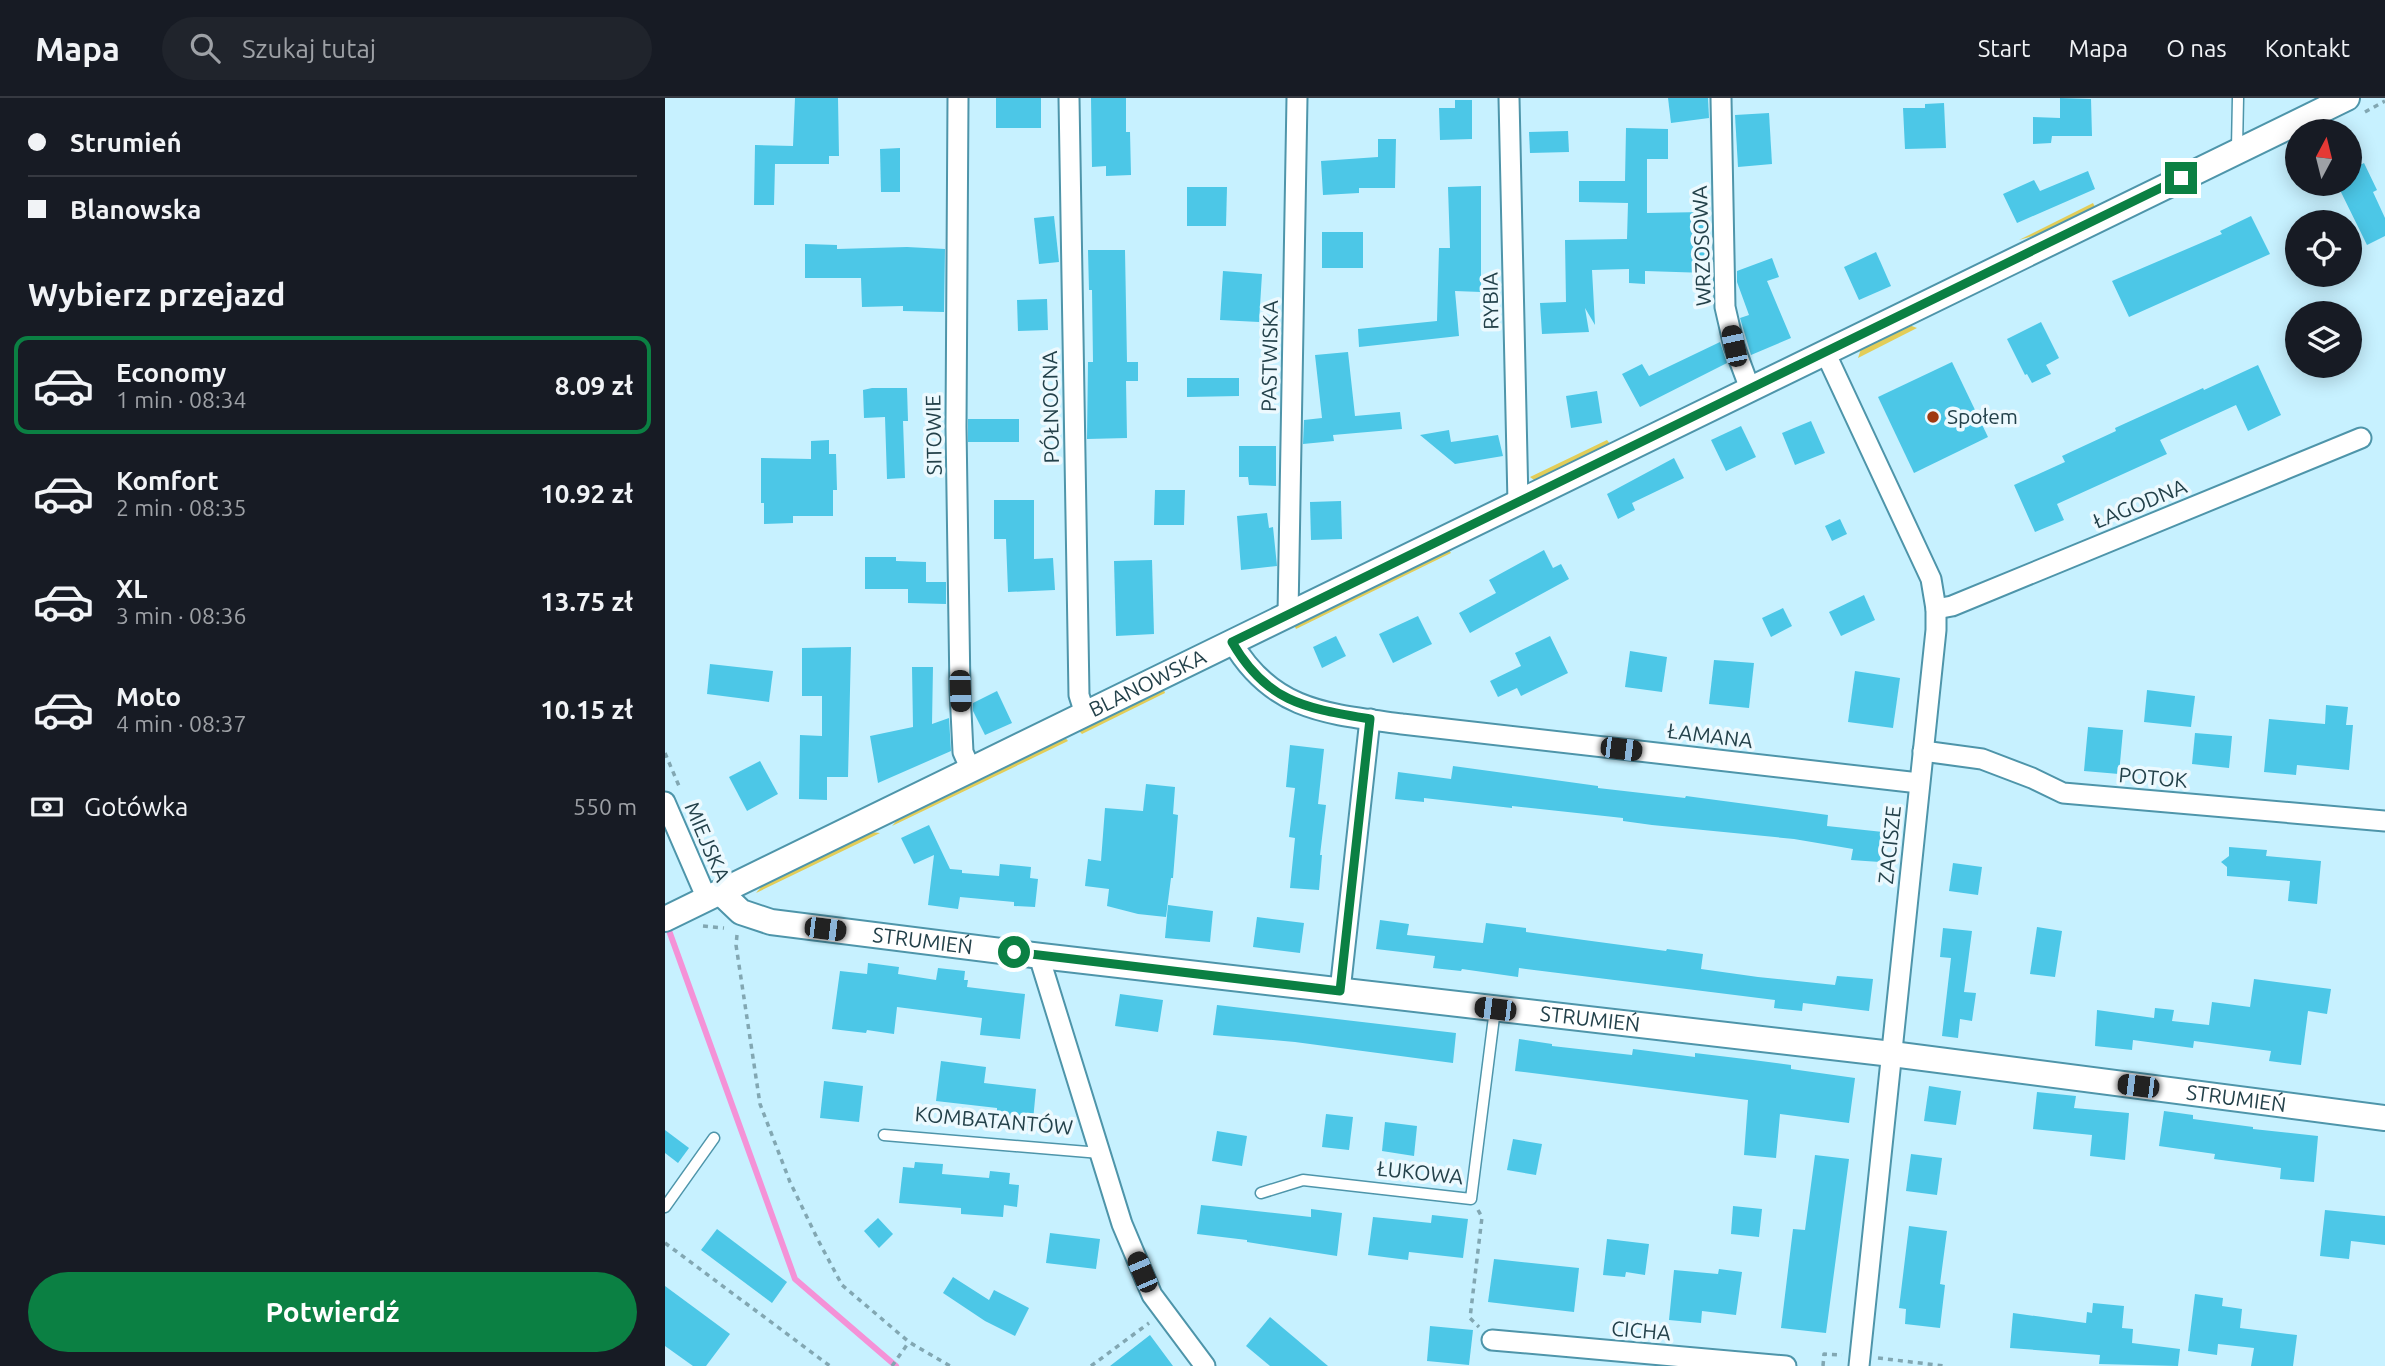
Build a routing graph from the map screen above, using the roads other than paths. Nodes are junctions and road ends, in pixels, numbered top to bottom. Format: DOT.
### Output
graph roads {
  1 [pos="958,98"];
  2 [pos="1069,98"];
  3 [pos="1297,98"];
  4 [pos="1509,98"];
  5 [pos="1721,98"];
  6 [pos="2238,98"];
  7 [pos="2357,104"];
  8 [pos="2237,152"];
  9 [pos="1825,352"];
  10 [pos="1749,389"];
  11 [pos="2361,438"];
  12 [pos="1518,503"];
  13 [pos="1936,608"];
  14 [pos="1288,614"];
  15 [pos="1232,642"];
  16 [pos="1085,714"];
  17 [pos="1370,719"];
  18 [pos="1923,751"];
  19 [pos="971,770"];
  20 [pos="1920,783"];
  21 [pos="665,802"];
  22 [pos="2385,821"];
  23 [pos="714,896"];
  24 [pos="670,917"];
  25 [pos="1041,956"];
  26 [pos="1340,991"];
  27 [pos="1495,1009"];
  28 [pos="1892,1054"];
  29 [pos="2385,1118"];
  30 [pos="884,1135"];
  31 [pos="715,1138"];
  32 [pos="1100,1153"];
  33 [pos="1261,1193"];
  34 [pos="665,1207"];
  35 [pos="1492,1340"];
  36 [pos="1867,1362"];
  37 [pos="1205,1366"];
  38 [pos="1786,1366"];
  1 -- 19 [label="street, SITOWIE"];
  2 -- 16 [label="street, PÓŁNOCNA"];
  3 -- 14 [label="street, PASTWISKA"];
  4 -- 12 [label="street, RYBIA"];
  5 -- 10 [label="street, WRZOSOWA"];
  6 -- 8 [label="lane"];
  7 -- 8 [label="street, BLANOWSKA"];
  8 -- 9 [label="street, BLANOWSKA"];
  9 -- 10 [label="street, BLANOWSKA"];
  9 -- 13 [label="street, ZACISZE"];
  10 -- 12 [label="street, BLANOWSKA"];
  11 -- 13 [label="street, ŁAGODNA"];
  12 -- 14 [label="street, BLANOWSKA"];
  13 -- 18 [label="street, ZACISZE"];
  14 -- 15 [label="street, BLANOWSKA"];
  15 -- 16 [label="street, BLANOWSKA"];
  15 -- 17 [label="street, ŁAMANA"];
  16 -- 19 [label="street, BLANOWSKA"];
  17 -- 20 [label="street, ŁAMANA"];
  17 -- 26 [label="street"];
  18 -- 20 [label="street, ZACISZE"];
  18 -- 22 [label="street, POTOK"];
  19 -- 23 [label="street, BLANOWSKA"];
  20 -- 28 [label="street, ZACISZE"];
  21 -- 23 [label="street, MIEJSKA"];
  23 -- 24 [label="street, BLANOWSKA"];
  23 -- 25 [label="street, STRUMIEŃ"];
  25 -- 26 [label="street, STRUMIEŃ"];
  25 -- 32 [label="street, KOMBATANTÓW"];
  26 -- 27 [label="street, STRUMIEŃ"];
  27 -- 28 [label="street, STRUMIEŃ"];
  27 -- 33 [label="lane, ŁUKOWA"];
  28 -- 29 [label="street, STRUMIEŃ"];
  28 -- 36 [label="street, ZACISZE"];
  30 -- 32 [label="lane, KOMBATANTÓW"];
  31 -- 34 [label="lane"];
  32 -- 37 [label="street, KOMBATANTÓW"];
  35 -- 38 [label="street, CICHA"];
}
